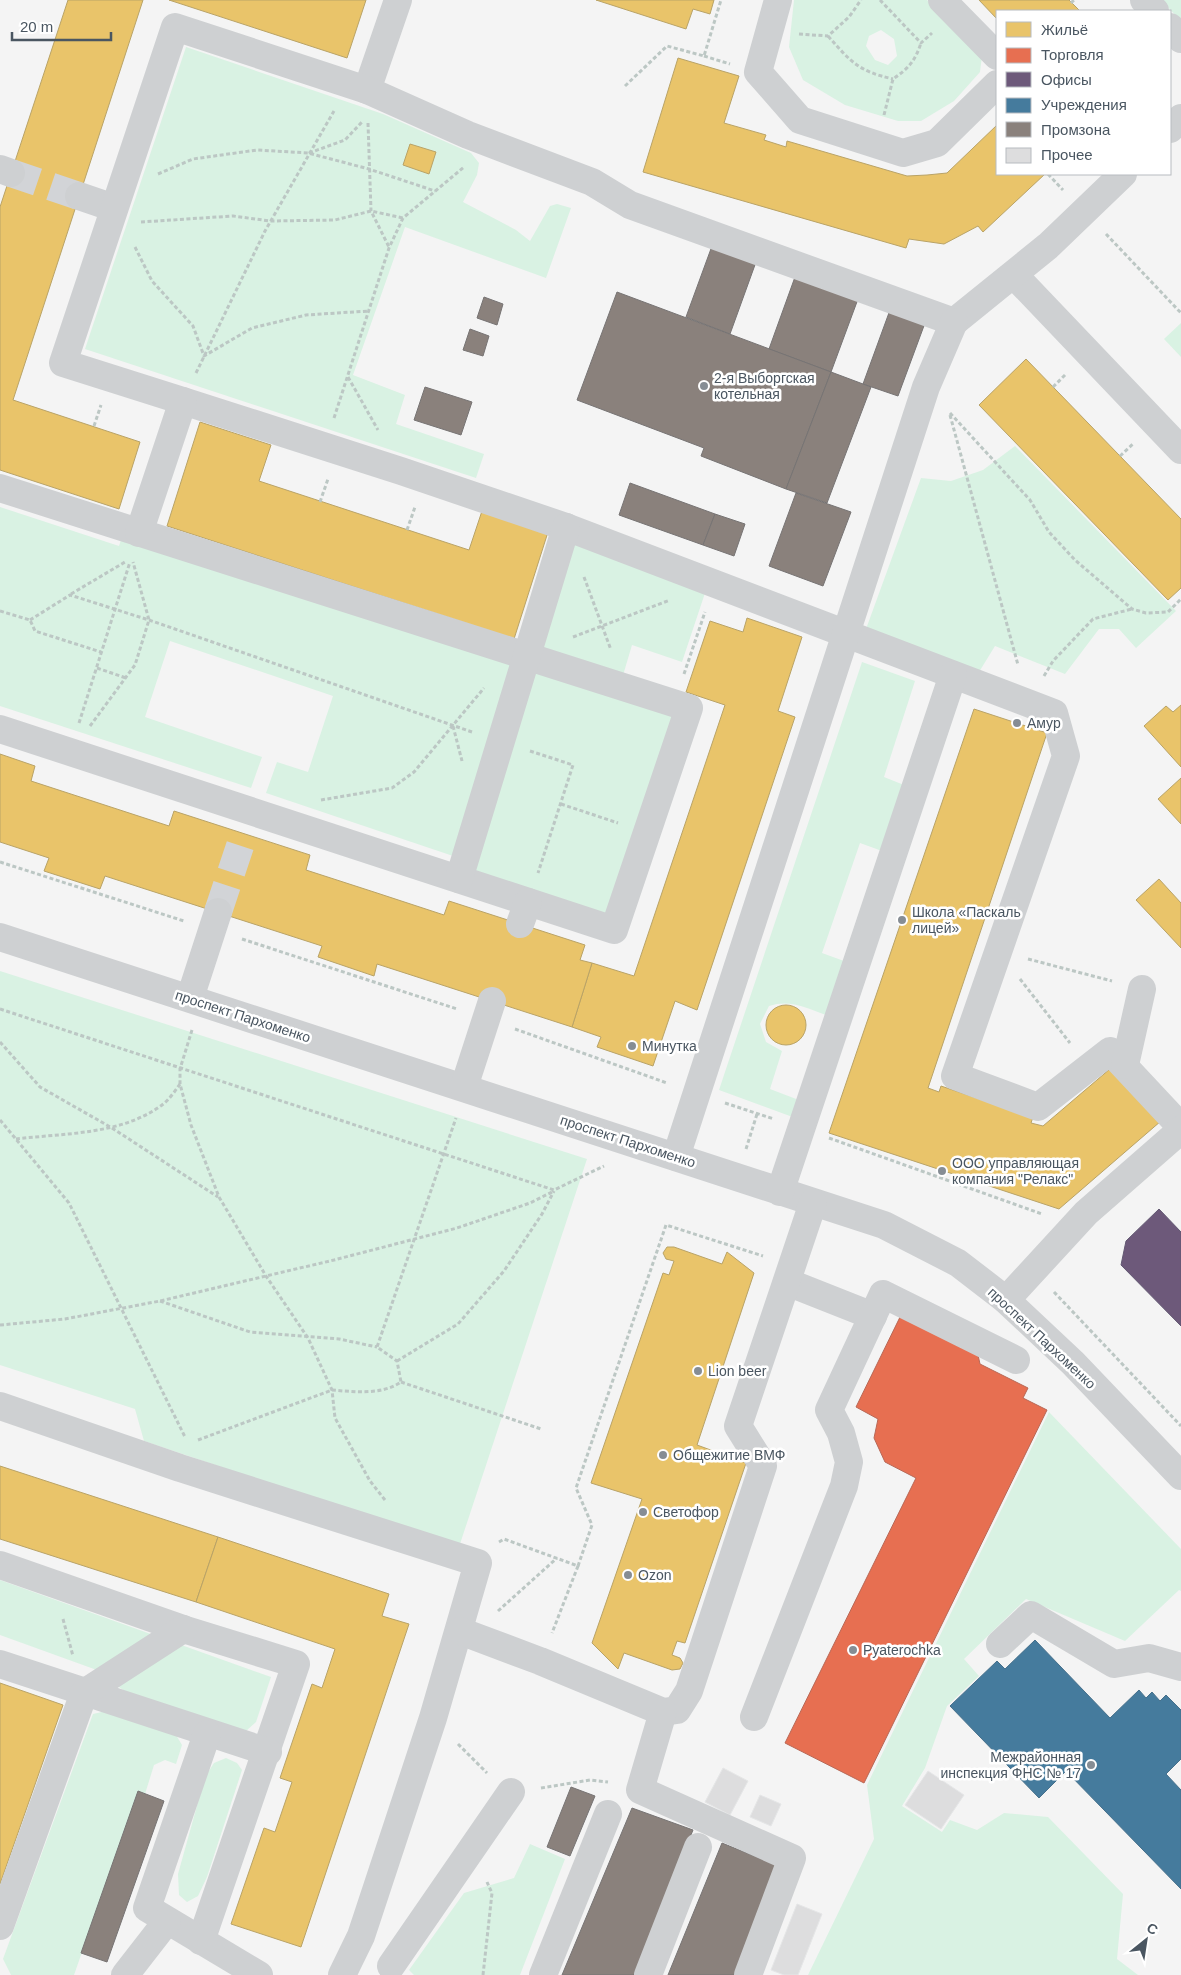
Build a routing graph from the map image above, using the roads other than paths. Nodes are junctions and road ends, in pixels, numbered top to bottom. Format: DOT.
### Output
graph roads {
  1 [pos="398,0"];
  2 [pos="778,0"];
  3 [pos="1144,0"];
  4 [pos="948,6"];
  5 [pos="1154,10"];
  6 [pos="1171,28"];
  7 [pos="1181,39"];
  8 [pos="996,55"];
  9 [pos="996,85"];
  10 [pos="358,88"];
  11 [pos="1181,118"];
  12 [pos="1171,128"];
  13 [pos="1122,175"];
  14 [pos="79,196"];
  15 [pos="118,208"];
  16 [pos="1014,275"];
  17 [pos="954,322"];
  18 [pos="183,401"];
  19 [pos="1181,450"];
  20 [pos="0,488"];
  21 [pos="566,527"];
  22 [pos="135,545"];
  23 [pos="847,634"];
  24 [pos="526,656"];
  25 [pos="952,675"];
  26 [pos="0,729"];
  27 [pos="459,879"];
  28 [pos="216,921"];
  29 [pos="0,937"];
  30 [pos="1142,989"];
  31 [pos="490,1010"];
  32 [pos="192,1011"];
  33 [pos="1125,1064"];
  34 [pos="462,1098"];
  35 [pos="1178,1138"];
  36 [pos="676,1157"];
  37 [pos="780,1192"];
  38 [pos="813,1203"];
  39 [pos="787,1282"];
  40 [pos="1006,1300"];
  41 [pos="873,1316"];
  42 [pos="1035,1327"];
  43 [pos="0,1406"];
  44 [pos="1181,1476"];
  45 [pos="0,1565"];
  46 [pos="183,1629"];
  47 [pos="460,1631"];
  48 [pos="1000,1644"];
  49 [pos="0,1664"];
  50 [pos="1181,1667"];
  51 [pos="84,1693"];
  52 [pos="662,1712"];
  53 [pos="754,1716"];
  54 [pos="207,1734"];
  55 [pos="268,1752"];
  56 [pos="511,1792"];
  57 [pos="608,1814"];
  58 [pos="698,1847"];
  59 [pos="167,1921"];
  60 [pos="0,1926"];
  61 [pos="361,1936"];
  62 [pos="201,1941"];
  63 [pos="395,1971"];
  64 [pos="125,1975"];
  65 [pos="259,1975"];
  66 [pos="342,1975"];
  67 [pos="543,1975"];
  68 [pos="648,1975"];
  69 [pos="748,1975"];
  1 -- 10 [label="street"];
  2 -- 9 [label="street"];
  3 -- 5 [label="street"];
  4 -- 8 [label="street"];
  6 -- 7 [label="street"];
  10 -- 15 [label="street"];
  10 -- 17 [label="street"];
  11 -- 12 [label="street"];
  13 -- 16 [label="street"];
  14 -- 15 [label="street"];
  15 -- 18 [label="street"];
  16 -- 17 [label="street"];
  16 -- 19 [label="street"];
  17 -- 23 [label="street"];
  18 -- 21 [label="street"];
  18 -- 22 [label="street"];
  20 -- 22 [label="street"];
  21 -- 23 [label="street"];
  21 -- 24 [label="street"];
  22 -- 24 [label="street"];
  23 -- 25 [label="street"];
  23 -- 36 [label="street"];
  24 -- 27 [label="street"];
  24 -- 27 [label="street"];
  25 -- 33 [label="street"];
  25 -- 37 [label="street"];
  26 -- 27 [label="street"];
  28 -- 32 [label="street"];
  29 -- 32 [label="street, проспект Пархоменко"];
  30 -- 33 [label="street"];
  31 -- 34 [label="street"];
  32 -- 34 [label="street, проспект Пархоменко"];
  33 -- 35 [label="street"];
  34 -- 36 [label="street, проспект Пархоменко"];
  35 -- 40 [label="street"];
  36 -- 37 [label="street, проспект Пархоменко"];
  37 -- 38 [label="street, проспект Пархоменко"];
  38 -- 39 [label="street"];
  38 -- 40 [label="street, проспект Пархоменко"];
  39 -- 41 [label="street"];
  39 -- 52 [label="street"];
  40 -- 42 [label="street, проспект Пархоменко"];
  41 -- 42 [label="street"];
  41 -- 53 [label="street"];
  42 -- 44 [label="street, проспект Пархоменко"];
  43 -- 47 [label="street"];
  45 -- 46 [label="street"];
  46 -- 51 [label="street"];
  46 -- 55 [label="street"];
  47 -- 52 [label="street"];
  47 -- 61 [label="street"];
  48 -- 50 [label="street"];
  49 -- 51 [label="street"];
  51 -- 54 [label="street"];
  51 -- 60 [label="street"];
  52 -- 69 [label="street"];
  54 -- 55 [label="street"];
  54 -- 59 [label="street"];
  55 -- 62 [label="street"];
  56 -- 63 [label="street"];
  57 -- 67 [label="street"];
  58 -- 68 [label="street"];
  59 -- 62 [label="street"];
  59 -- 64 [label="street"];
  61 -- 63 [label="street"];
  61 -- 66 [label="street"];
  62 -- 65 [label="street"];
}
